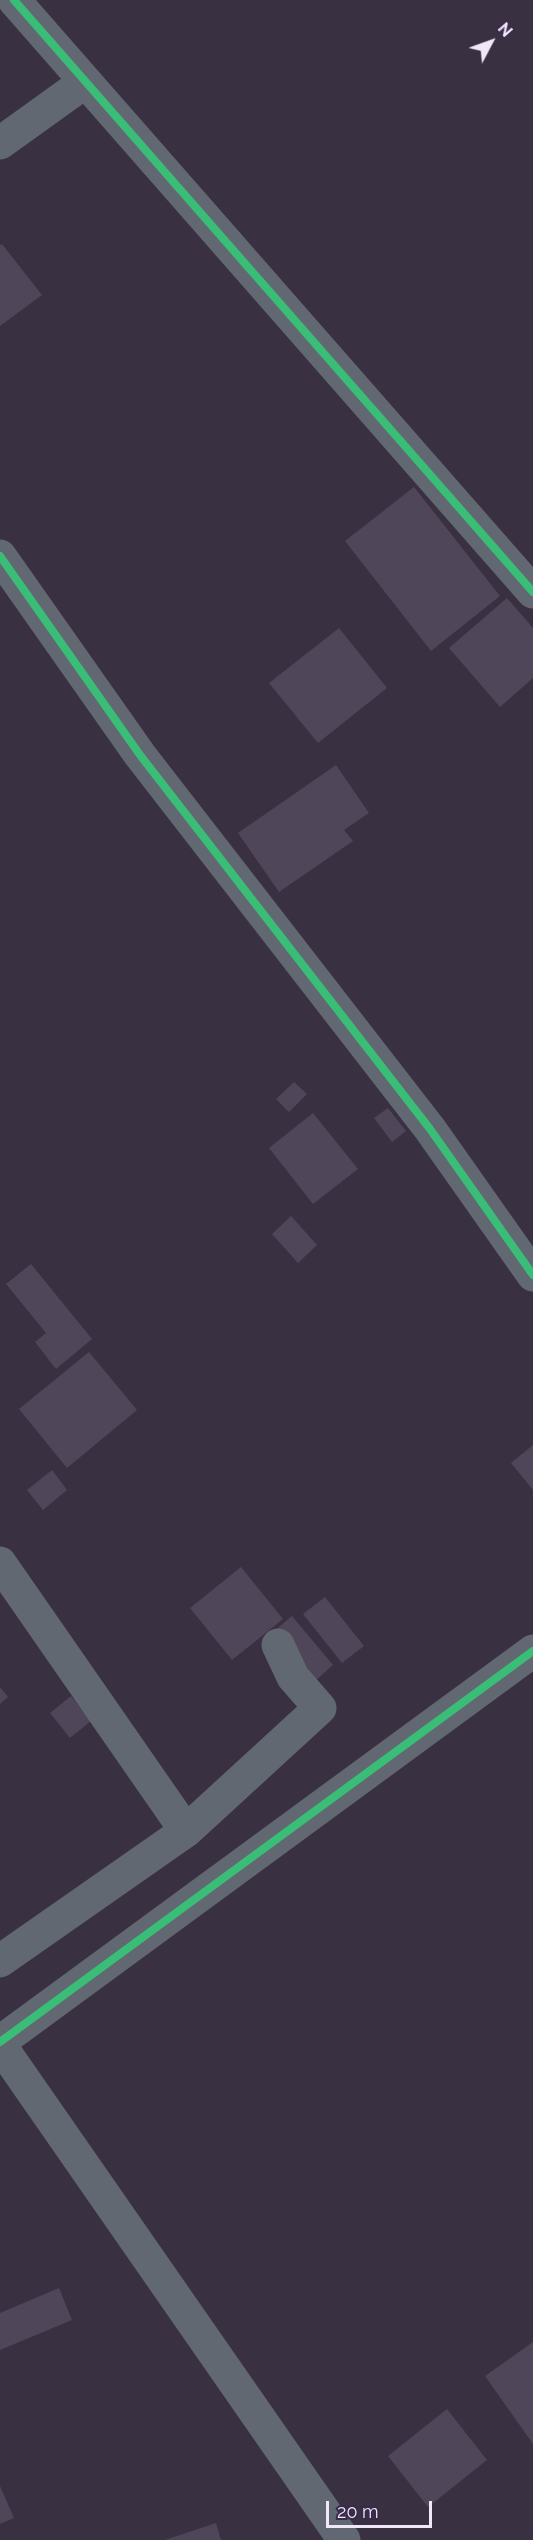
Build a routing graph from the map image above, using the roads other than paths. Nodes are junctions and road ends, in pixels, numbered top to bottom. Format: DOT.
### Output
graph roads {
  1 [pos="14,0"];
  2 [pos="85,82"];
  3 [pos="0,143"];
  4 [pos="0,556"];
  5 [pos="533,592"];
  6 [pos="533,1275"];
  7 [pos="0,1563"];
  8 [pos="278,1645"];
  9 [pos="533,1651"];
  10 [pos="186,1831"];
  11 [pos="0,1961"];
  12 [pos="0,2043"];
  13 [pos="344,2540"];
  1 -- 2 [label="street"];
  2 -- 3 [label="street"];
  2 -- 5 [label="street"];
  4 -- 6 [label="street"];
  7 -- 10 [label="street"];
  8 -- 10 [label="street"];
  9 -- 12 [label="street"];
  10 -- 11 [label="street"];
  12 -- 13 [label="street"];
}
